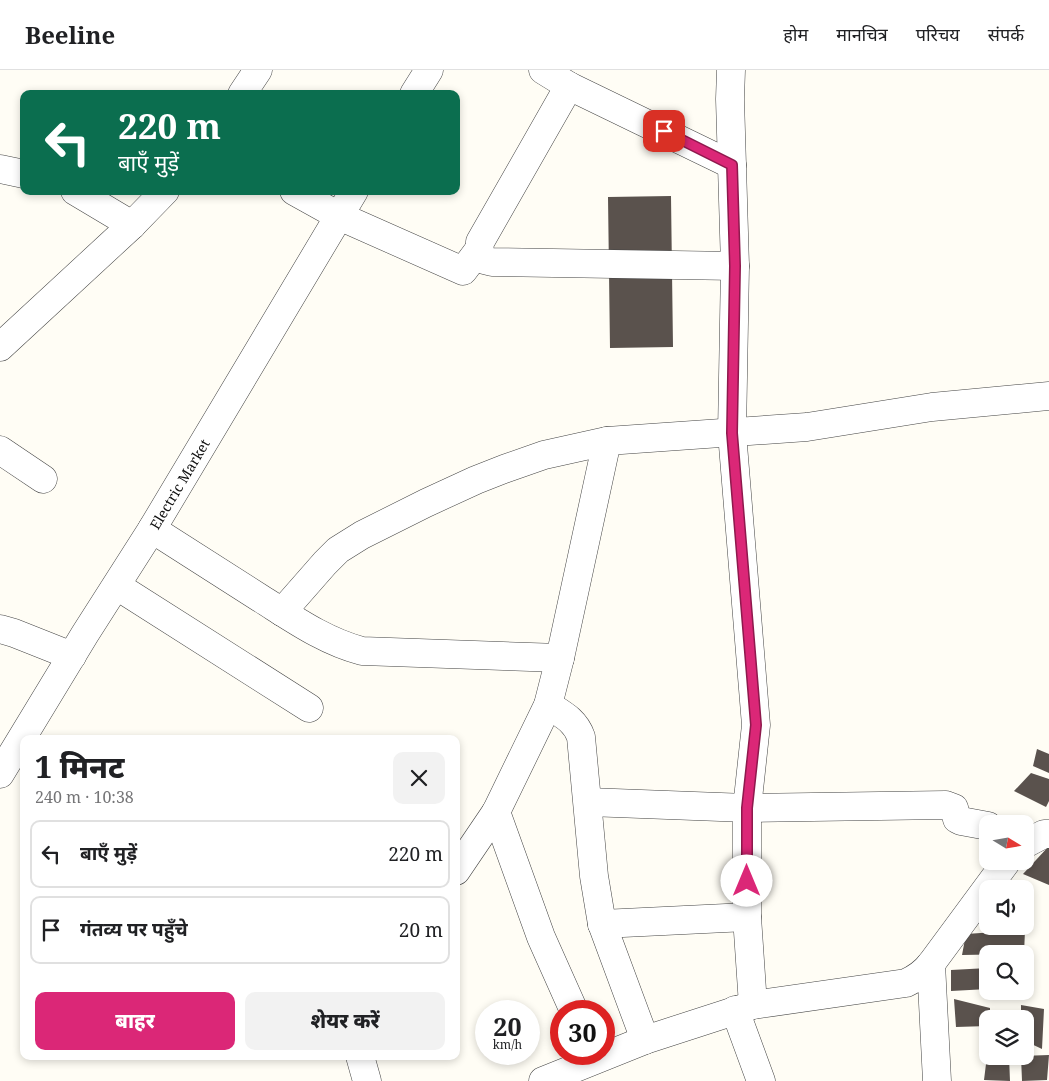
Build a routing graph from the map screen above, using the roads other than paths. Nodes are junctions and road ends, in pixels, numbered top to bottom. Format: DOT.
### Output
graph roads {
  1 [pos="258,70"];
  2 [pos="429,70"];
  3 [pos="543,70"];
  4 [pos="731,70"];
  5 [pos="569,86"];
  6 [pos="245,90"];
  7 [pos="416,90"];
  8 [pos="732,165"];
  9 [pos="0,170"];
  10 [pos="20,173"];
  11 [pos="82,195"];
  12 [pos="161,195"];
  13 [pos="301,195"];
  14 [pos="352,195"];
  15 [pos="339,216"];
  16 [pos="132,225"];
  17 [pos="478,251"];
  18 [pos="735,266"];
  19 [pos="0,347"];
  20 [pos="1049,396"];
  21 [pos="732,433"];
  22 [pos="607,441"];
  23 [pos="0,450"];
  24 [pos="43,479"];
  25 [pos="152,530"];
  26 [pos="117,586"];
  27 [pos="282,612"];
  28 [pos="0,630"];
  29 [pos="72,656"];
  30 [pos="560,658"];
  31 [pos="548,705"];
  32 [pos="309,708"];
  33 [pos="27,735"];
  34 [pos="20,748"];
  35 [pos="12,762"];
  36 [pos="588,802"];
  37 [pos="747,808"];
  38 [pos="496,812"];
  39 [pos="979,824"];
  40 [pos="460,865"];
  41 [pos="1000,870"];
  42 [pos="747,917"];
  43 [pos="602,924"];
  44 [pos="932,964"];
  45 [pos="569,1000"];
  46 [pos="744,1007"];
  47 [pos="645,1040"];
  48 [pos="615,1056"];
  49 [pos="361,1060"];
  50 [pos="597,1065"];
  51 [pos="367,1081"];
  52 [pos="543,1081"];
  53 [pos="761,1081"];
  54 [pos="938,1081"];
  1 -- 6 [label="street"];
  2 -- 7 [label="street"];
  3 -- 5 [label="street"];
  4 -- 8 [label="street"];
  5 -- 8 [label="street"];
  5 -- 17 [label="street"];
  8 -- 18 [label="street"];
  9 -- 10 [label="street"];
  11 -- 16 [label="street"];
  12 -- 16 [label="street"];
  13 -- 15 [label="street"];
  14 -- 15 [label="street, Electric Market"];
  15 -- 17 [label="street"];
  15 -- 25 [label="street, Electric Market"];
  16 -- 19 [label="street"];
  17 -- 18 [label="street"];
  18 -- 21 [label="street"];
  20 -- 21 [label="street"];
  21 -- 22 [label="street"];
  21 -- 37 [label="street"];
  22 -- 27 [label="street"];
  22 -- 30 [label="street"];
  23 -- 24 [label="street"];
  25 -- 26 [label="street, Electric Market"];
  25 -- 27 [label="street"];
  26 -- 29 [label="street, Electric Market"];
  26 -- 32 [label="street"];
  27 -- 30 [label="street"];
  28 -- 29 [label="street"];
  29 -- 33 [label="street, Electric Market"];
  30 -- 31 [label="street"];
  31 -- 36 [label="street"];
  31 -- 38 [label="street"];
  34 -- 35 [label="street, Electric Market"];
  36 -- 37 [label="street"];
  36 -- 43 [label="street"];
  37 -- 39 [label="street"];
  37 -- 42 [label="street"];
  38 -- 40 [label="street"];
  38 -- 45 [label="street"];
  41 -- 44 [label="street"];
  42 -- 43 [label="street"];
  42 -- 46 [label="street"];
  43 -- 47 [label="street"];
  44 -- 46 [label="street"];
  44 -- 54 [label="street"];
  46 -- 47 [label="street"];
  46 -- 53 [label="street"];
  47 -- 48 [label="street"];
  49 -- 51 [label="street"];
  50 -- 52 [label="street"];
}
